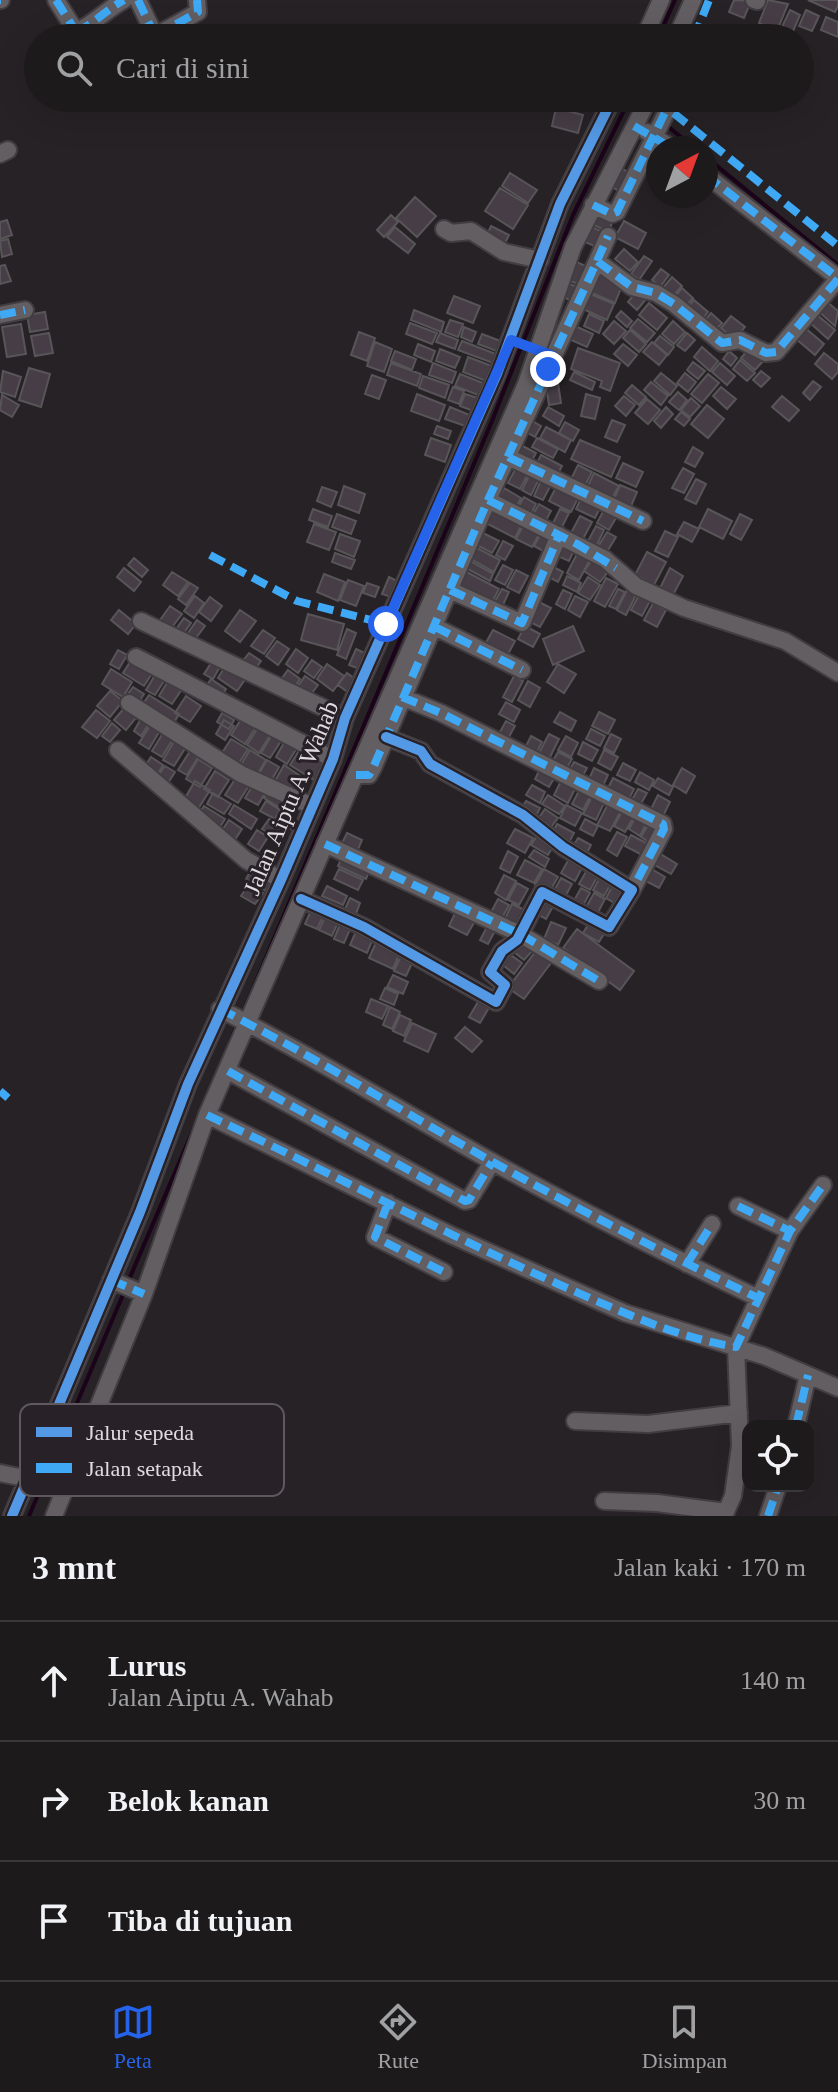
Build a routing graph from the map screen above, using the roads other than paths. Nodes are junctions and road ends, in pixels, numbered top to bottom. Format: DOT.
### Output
graph roads {
  1 [pos="56,0"];
  2 [pos="124,0"];
  3 [pos="138,0"];
  4 [pos="197,0"];
  5 [pos="661,0"];
  6 [pos="693,0"];
  7 [pos="71,24"];
  8 [pos="94,24"];
  9 [pos="148,24"];
  10 [pos="177,24"];
  11 [pos="650,24"];
  12 [pos="682,24"];
  13 [pos="606,112"];
  14 [pos="642,112"];
  15 [pos="666,113"];
  16 [pos="636,124"];
  17 [pos="656,135"];
  18 [pos="718,184"];
  19 [pos="593,205"];
  20 [pos="444,229"];
  21 [pos="608,236"];
  22 [pos="540,260"];
  23 [pos="597,261"];
  24 [pos="838,279"];
  25 [pos="25,310"];
  26 [pos="0,315"];
  27 [pos="513,341"];
  28 [pos="542,351"];
  29 [pos="508,457"];
  30 [pos="488,500"];
  31 [pos="643,521"];
  32 [pos="559,535"];
  33 [pos="450,590"];
  34 [pos="141,621"];
  35 [pos="435,627"];
  36 [pos="136,657"];
  37 [pos="522,670"];
  38 [pos="838,673"];
  39 [pos="402,697"];
  40 [pos="129,703"];
  41 [pos="345,718"];
  42 [pos="386,737"];
  43 [pos="118,750"];
  44 [pos="333,759"];
  45 [pos="356,775"];
  46 [pos="312,806"];
  47 [pos="325,844"];
  48 [pos="281,880"];
  49 [pos="632,890"];
  50 [pos="301,899"];
  51 [pos="520,934"];
  52 [pos="599,981"];
  53 [pos="221,1010"];
  54 [pos="244,1021"];
  55 [pos="228,1071"];
  56 [pos="207,1115"];
  57 [pos="492,1162"];
  58 [pos="823,1185"];
  59 [pos="388,1203"];
  60 [pos="738,1206"];
  61 [pos="712,1224"];
  62 [pos="790,1231"];
  63 [pos="687,1264"];
  64 [pos="444,1272"];
  65 [pos="113,1281"];
  66 [pos="141,1292"];
  67 [pos="758,1298"];
  68 [pos="736,1347"];
  69 [pos="808,1375"];
  70 [pos="838,1388"];
  71 [pos="60,1404"];
  72 [pos="98,1404"];
  73 [pos="739,1413"];
  74 [pos="797,1420"];
  75 [pos="575,1421"];
  76 [pos="0,1473"];
  77 [pos="20,1480"];
  78 [pos="776,1492"];
  79 [pos="62,1496"];
  80 [pos="604,1501"];
  81 [pos="725,1514"];
  82 [pos="54,1516"];
  83 [pos="768,1516"];
  1 -- 7 [label="street"];
  2 -- 8 [label="street"];
  3 -- 9 [label="street"];
  4 -- 10 [label="street"];
  5 -- 11 [label="street"];
  6 -- 12 [label="street"];
  13 -- 22 [label="street, Jalan Aiptu A. Wahab"];
  14 -- 16 [label="street"];
  15 -- 17 [label="street"];
  16 -- 17 [label="street"];
  16 -- 19 [label="street"];
  17 -- 19 [label="street"];
  18 -- 24 [label="street"];
  19 -- 28 [label="street"];
  20 -- 22 [label="street"];
  21 -- 23 [label="street"];
  22 -- 27 [label="street, Jalan Aiptu A. Wahab"];
  23 -- 24 [label="street"];
  23 -- 28 [label="street"];
  25 -- 26 [label="street"];
  27 -- 28 [label="street"];
  27 -- 41 [label="street, Jalan Aiptu A. Wahab"];
  28 -- 29 [label="street"];
  28 -- 45 [label="street"];
  29 -- 30 [label="street"];
  29 -- 31 [label="street"];
  30 -- 32 [label="street"];
  30 -- 33 [label="street"];
  32 -- 33 [label="street"];
  32 -- 38 [label="street"];
  33 -- 35 [label="street"];
  34 -- 41 [label="street"];
  35 -- 37 [label="street"];
  35 -- 39 [label="street"];
  36 -- 44 [label="street"];
  39 -- 42 [label="street"];
  39 -- 49 [label="street"];
  40 -- 46 [label="street"];
  41 -- 44 [label="street, Jalan Aiptu A. Wahab"];
  42 -- 45 [label="street"];
  42 -- 49 [label="street"];
  43 -- 48 [label="street"];
  44 -- 46 [label="street, Jalan Aiptu A. Wahab"];
  45 -- 47 [label="street"];
  46 -- 48 [label="street, Jalan Aiptu A. Wahab"];
  47 -- 50 [label="street"];
  47 -- 51 [label="street"];
  48 -- 53 [label="street, Jalan Aiptu A. Wahab"];
  49 -- 51 [label="street"];
  50 -- 51 [label="street"];
  50 -- 54 [label="street"];
  51 -- 52 [label="street"];
  53 -- 54 [label="street"];
  53 -- 65 [label="street, Jalan Aiptu A. Wahab"];
  54 -- 55 [label="street"];
  54 -- 57 [label="street"];
  55 -- 56 [label="street"];
  55 -- 57 [label="street"];
  56 -- 59 [label="street"];
  56 -- 66 [label="street"];
  57 -- 63 [label="street"];
  58 -- 62 [label="street"];
  59 -- 64 [label="street"];
  59 -- 68 [label="street"];
  60 -- 62 [label="street"];
  61 -- 63 [label="street"];
  62 -- 67 [label="street"];
  63 -- 67 [label="street"];
  65 -- 66 [label="street"];
  65 -- 71 [label="street, Jalan Aiptu A. Wahab"];
  66 -- 72 [label="street"];
  67 -- 68 [label="street"];
  68 -- 69 [label="street"];
  68 -- 73 [label="street"];
  69 -- 70 [label="street"];
  69 -- 74 [label="street"];
  73 -- 75 [label="street"];
  73 -- 81 [label="street"];
  76 -- 77 [label="street"];
  78 -- 83 [label="street"];
  79 -- 82 [label="street"];
  80 -- 81 [label="street"];
}
